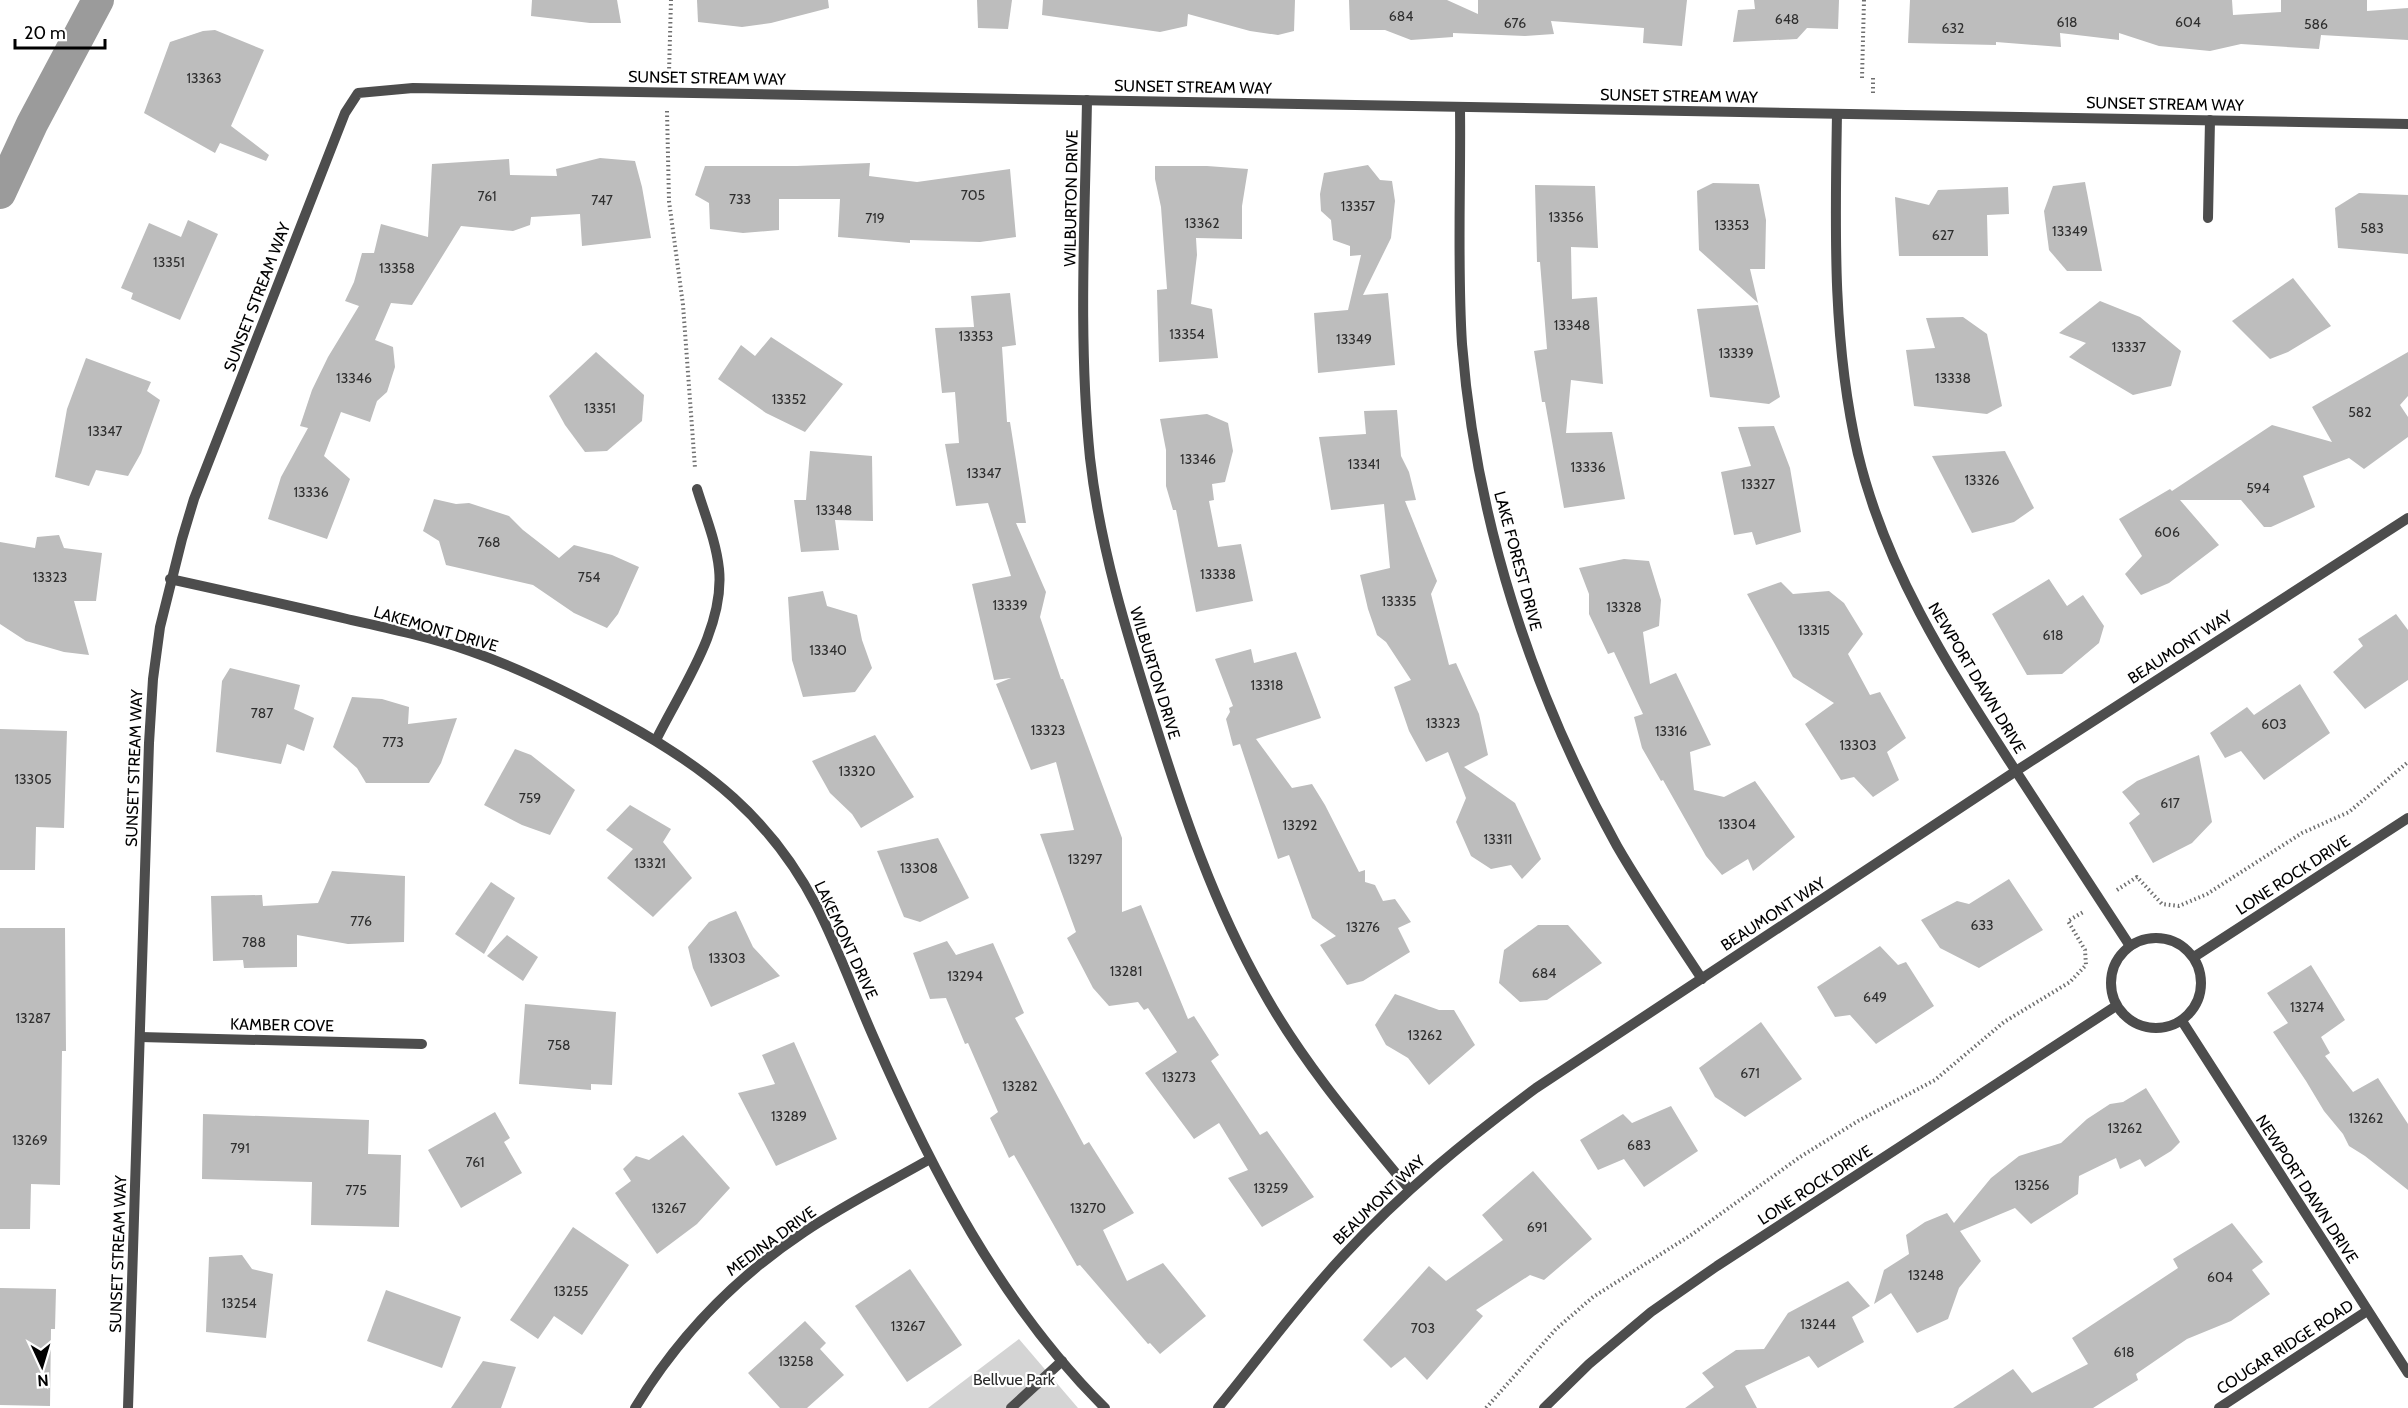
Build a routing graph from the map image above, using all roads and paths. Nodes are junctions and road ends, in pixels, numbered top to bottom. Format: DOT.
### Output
graph roads {
  1 [pos="671,0"];
  2 [pos="1864,0"];
  3 [pos="669,74"];
  4 [pos="1862,78"];
  5 [pos="1873,78"];
  6 [pos="1874,93"];
  7 [pos="1087,100"];
  8 [pos="1460,107"];
  9 [pos="667,111"];
  10 [pos="1837,114"];
  11 [pos="2210,120"];
  12 [pos="2408,124"];
  13 [pos="2208,218"];
  14 [pos="697,489"];
  15 [pos="2408,518"];
  16 [pos="170,579"];
  17 [pos="656,740"];
  18 [pos="2408,762"];
  19 [pos="2016,771"];
  20 [pos="2408,818"];
  21 [pos="2126,884"];
  22 [pos="2080,914"];
  23 [pos="2130,946"];
  24 [pos="2194,957"];
  25 [pos="1702,979"];
  26 [pos="2116,1006"];
  27 [pos="2182,1020"];
  28 [pos="140,1037"];
  29 [pos="422,1044"];
  30 [pos="930,1159"];
  31 [pos="1409,1189"];
  32 [pos="2367,1311"];
  33 [pos="1062,1361"];
  34 [pos="2408,1373"];
  35 [pos="128,1408"];
  36 [pos="635,1408"];
  37 [pos="1011,1408"];
  38 [pos="1105,1408"];
  39 [pos="1218,1408"];
  40 [pos="1486,1408"];
  41 [pos="1544,1408"];
  42 [pos="2220,1408"];
  1 -- 3 [label="path"];
  2 -- 4 [label="path"];
  5 -- 6 [label="path"];
  7 -- 8 [label="street, SUNSET STREAM WAY"];
  7 -- 16 [label="street, SUNSET STREAM WAY"];
  7 -- 31 [label="street, WILBURTON DRIVE"];
  8 -- 10 [label="street, SUNSET STREAM WAY"];
  8 -- 25 [label="street, LAKE FOREST DRIVE"];
  9 -- 14 [label="path"];
  10 -- 11 [label="street, SUNSET STREAM WAY"];
  10 -- 19 [label="street, NEWPORT DAWN DRIVE"];
  11 -- 12 [label="street, SUNSET STREAM WAY"];
  11 -- 13 [label="street"];
  14 -- 17 [label="street"];
  15 -- 19 [label="street, BEAUMONT WAY"];
  16 -- 17 [label="street, LAKEMONT DRIVE"];
  16 -- 28 [label="street, SUNSET STREAM WAY"];
  17 -- 30 [label="street, LAKEMONT DRIVE"];
  18 -- 21 [label="path"];
  19 -- 23 [label="street, NEWPORT DAWN DRIVE"];
  19 -- 25 [label="street, BEAUMONT WAY"];
  20 -- 24 [label="street, LONE ROCK DRIVE"];
  22 -- 40 [label="path"];
  23 -- 24 [label="street"];
  23 -- 26 [label="street"];
  24 -- 27 [label="street"];
  25 -- 31 [label="street, BEAUMONT WAY"];
  26 -- 27 [label="street"];
  26 -- 41 [label="street, LONE ROCK DRIVE"];
  27 -- 32 [label="street, NEWPORT DAWN DRIVE"];
  28 -- 29 [label="street, KAMBER COVE"];
  28 -- 35 [label="street, SUNSET STREAM WAY"];
  30 -- 33 [label="street, LAKEMONT DRIVE"];
  30 -- 36 [label="street, MEDINA DRIVE"];
  31 -- 39 [label="street, BEAUMONT WAY"];
  32 -- 34 [label="street, NEWPORT DAWN DRIVE"];
  32 -- 42 [label="street, COUGAR RIDGE ROAD"];
  33 -- 37 [label="street"];
  33 -- 38 [label="street, LAKEMONT DRIVE"];
}
